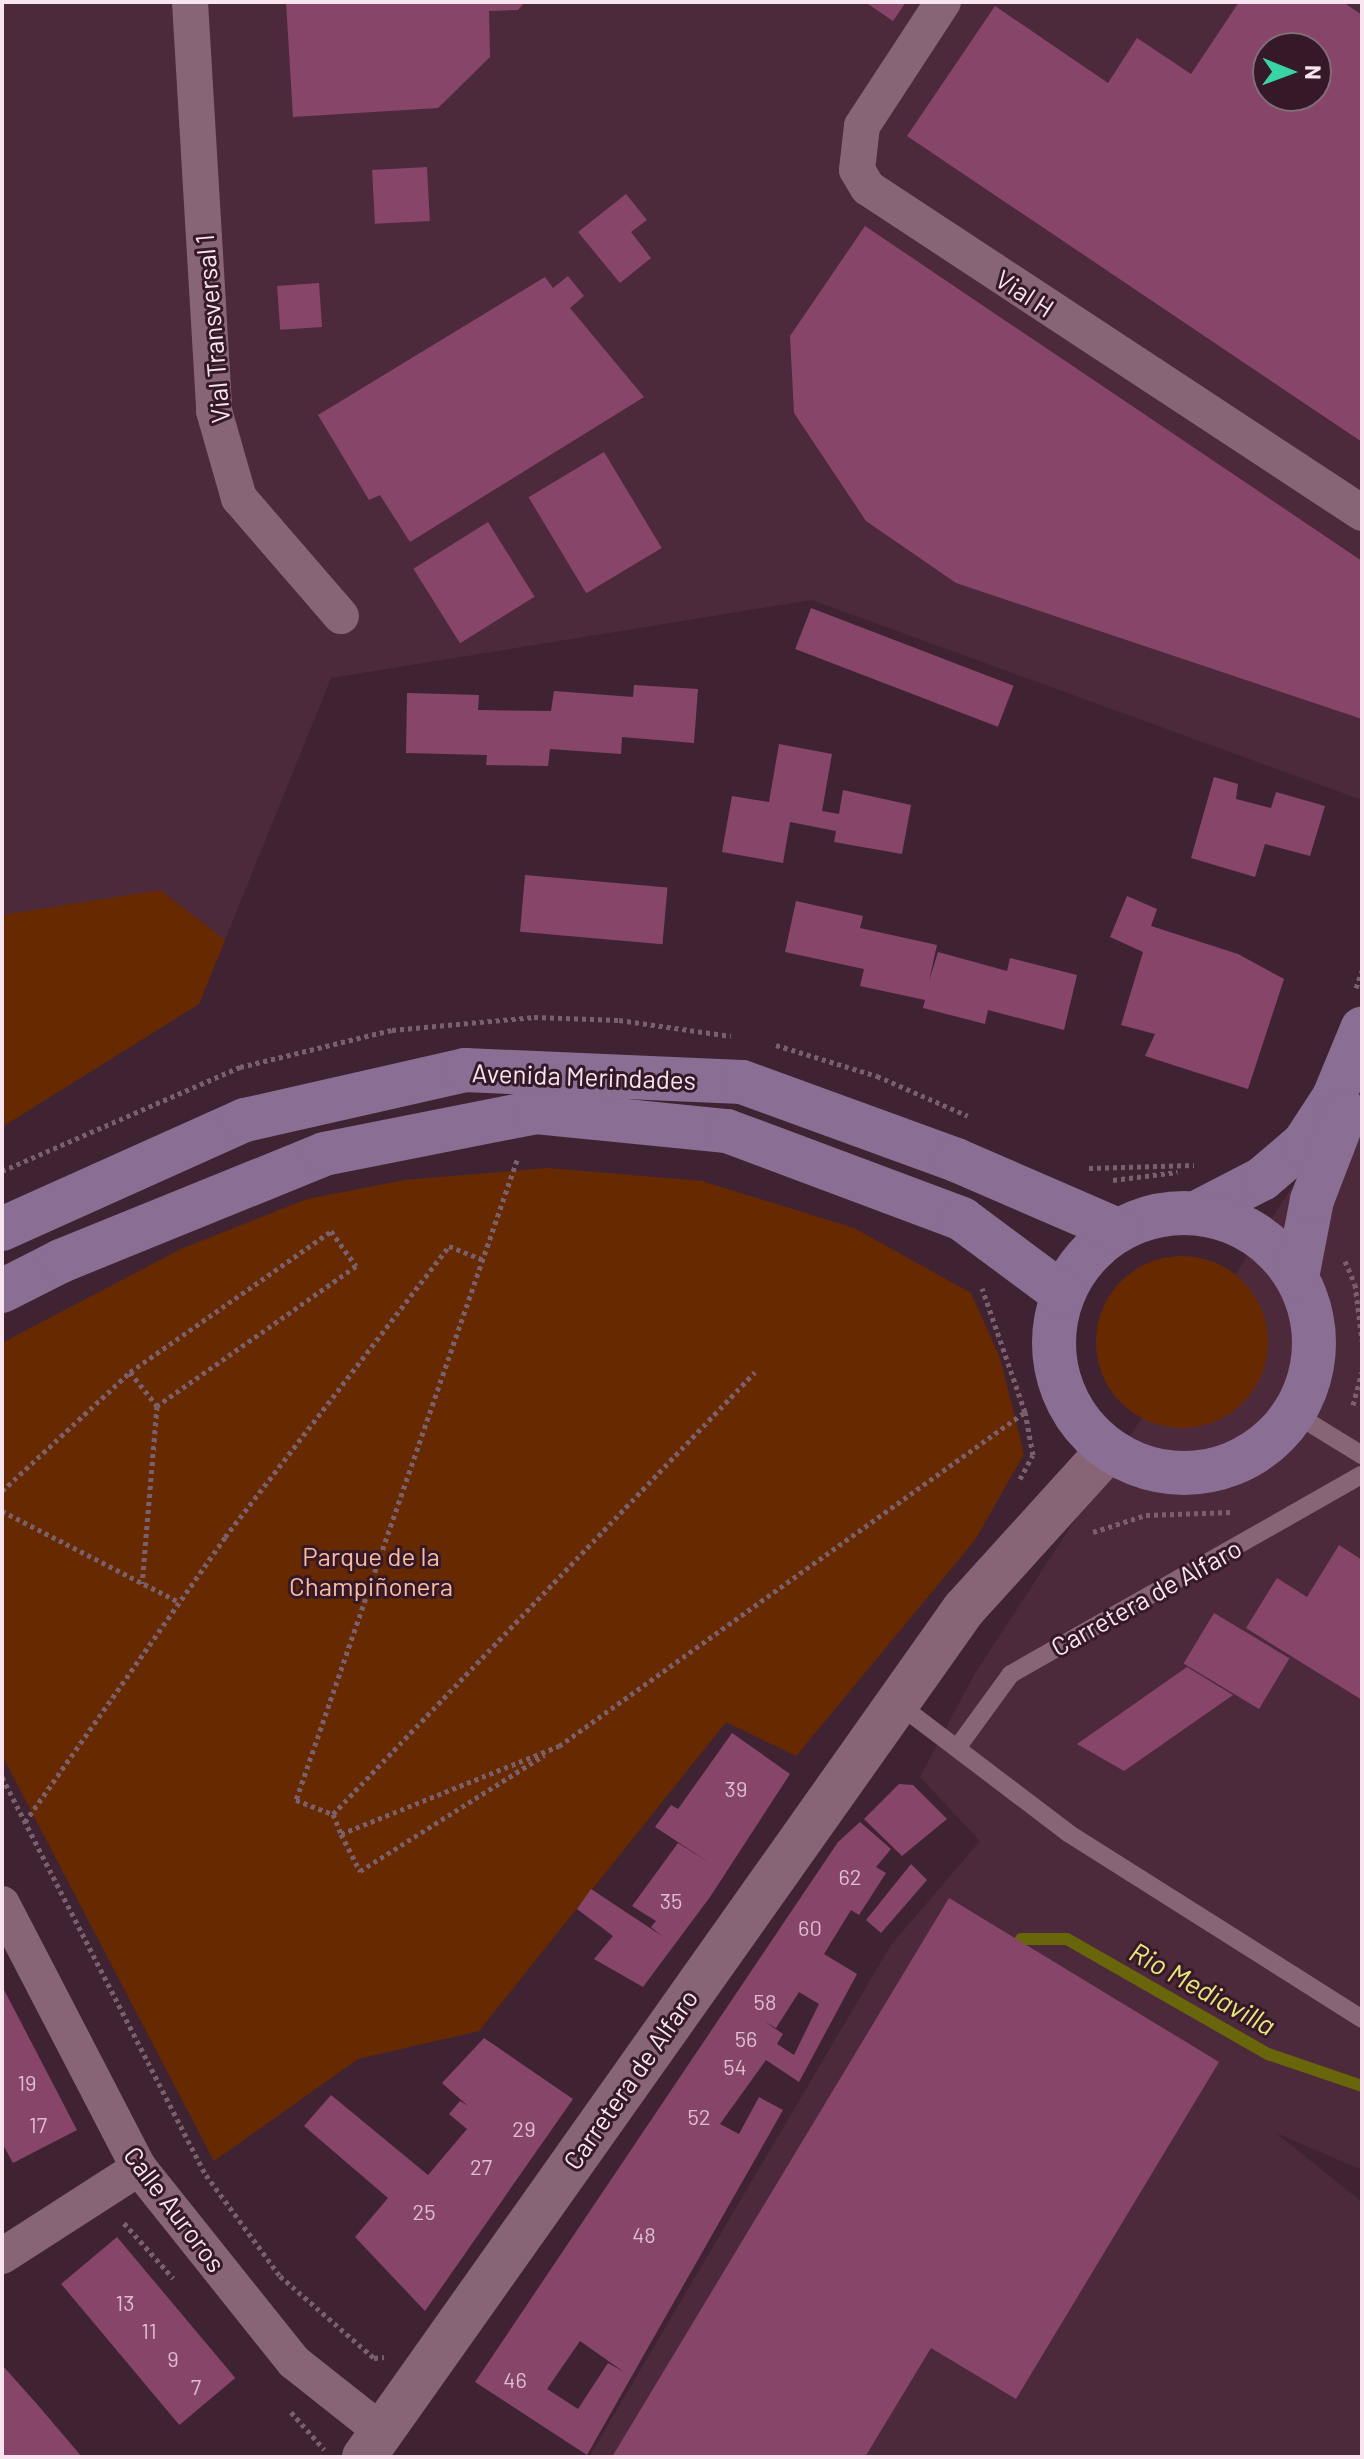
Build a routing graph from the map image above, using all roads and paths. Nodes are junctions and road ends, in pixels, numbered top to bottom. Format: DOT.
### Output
graph roads {
  1 [pos="190,2"];
  2 [pos="943,2"];
  3 [pos="1362,513"];
  4 [pos="341,616"];
  5 [pos="1362,971"];
  6 [pos="1357,1015"];
  7 [pos="1362,1074"];
  8 [pos="531,1156"];
  9 [pos="1073,1166"];
  10 [pos="1101,1181"];
  11 [pos="1196,1213"];
  12 [pos="2,1229"];
  13 [pos="1118,1230"];
  14 [pos="1345,1250"];
  15 [pos="484,1260"];
  16 [pos="1297,1277"];
  17 [pos="981,1284"];
  18 [pos="2,1291"];
  19 [pos="1063,1294"];
  20 [pos="1362,1341"];
  21 [pos="130,1372"];
  22 [pos="755,1372"];
  23 [pos="1362,1372"];
  24 [pos="1353,1405"];
  25 [pos="157,1406"];
  26 [pos="1025,1412"];
  27 [pos="1292,1412"];
  28 [pos="1108,1450"];
  29 [pos="1362,1455"];
  30 [pos="1362,1475"];
  31 [pos="2,1491"];
  32 [pos="1013,1492"];
  33 [pos="1241,1509"];
  34 [pos="2,1511"];
  35 [pos="1084,1536"];
  36 [pos="142,1583"];
  37 [pos="179,1602"];
  38 [pos="897,1703"];
  39 [pos="559,1746"];
  40 [pos="957,1748"];
  41 [pos="2,1777"];
  42 [pos="333,1814"];
  43 [pos="25,1822"];
  44 [pos="341,1834"];
  45 [pos="2,1904"];
  46 [pos="1362,2019"];
  47 [pos="139,2168"];
  48 [pos="112,2231"];
  49 [pos="2,2256"];
  50 [pos="178,2283"];
  51 [pos="400,2354"];
  52 [pos="283,2403"];
  53 [pos="373,2444"];
  54 [pos="326,2457"];
  1 -- 4 [label="street, Vial Transversal 1"];
  2 -- 3 [label="street, Vial H"];
  5 -- 6 [label="path"];
  6 -- 11 [label="main road"];
  7 -- 16 [label="main road"];
  8 -- 15 [label="path"];
  9 -- 10 [label="path"];
  11 -- 13 [label="main road"];
  11 -- 16 [label="main road"];
  12 -- 13 [label="main road, Avenida Merindades"];
  13 -- 19 [label="main road"];
  14 -- 20 [label="path"];
  15 -- 37 [label="path"];
  15 -- 42 [label="path"];
  16 -- 27 [label="main road"];
  17 -- 26 [label="path"];
  18 -- 19 [label="main road, Avenida Merindades"];
  19 -- 28 [label="main road"];
  21 -- 25 [label="path"];
  21 -- 25 [label="path"];
  21 -- 31 [label="path"];
  22 -- 42 [label="path"];
  23 -- 24 [label="path"];
  25 -- 36 [label="path"];
  26 -- 32 [label="path"];
  26 -- 39 [label="path"];
  27 -- 28 [label="main road"];
  27 -- 29 [label="lane"];
  28 -- 38 [label="street, Carretera de Alfaro"];
  30 -- 40 [label="lane, Carretera de Alfaro"];
  33 -- 35 [label="path"];
  34 -- 36 [label="path"];
  36 -- 37 [label="path"];
  37 -- 43 [label="path"];
  38 -- 40 [label="lane"];
  38 -- 53 [label="street, Carretera de Alfaro"];
  39 -- 44 [label="path"];
  39 -- 44 [label="path"];
  40 -- 46 [label="lane"];
  41 -- 43 [label="path"];
  42 -- 44 [label="path"];
  43 -- 51 [label="path"];
  45 -- 47 [label="street, Calle Auroros"];
  47 -- 49 [label="street"];
  47 -- 53 [label="street, Calle Auroros"];
  48 -- 50 [label="path"];
  52 -- 54 [label="path"];
}
